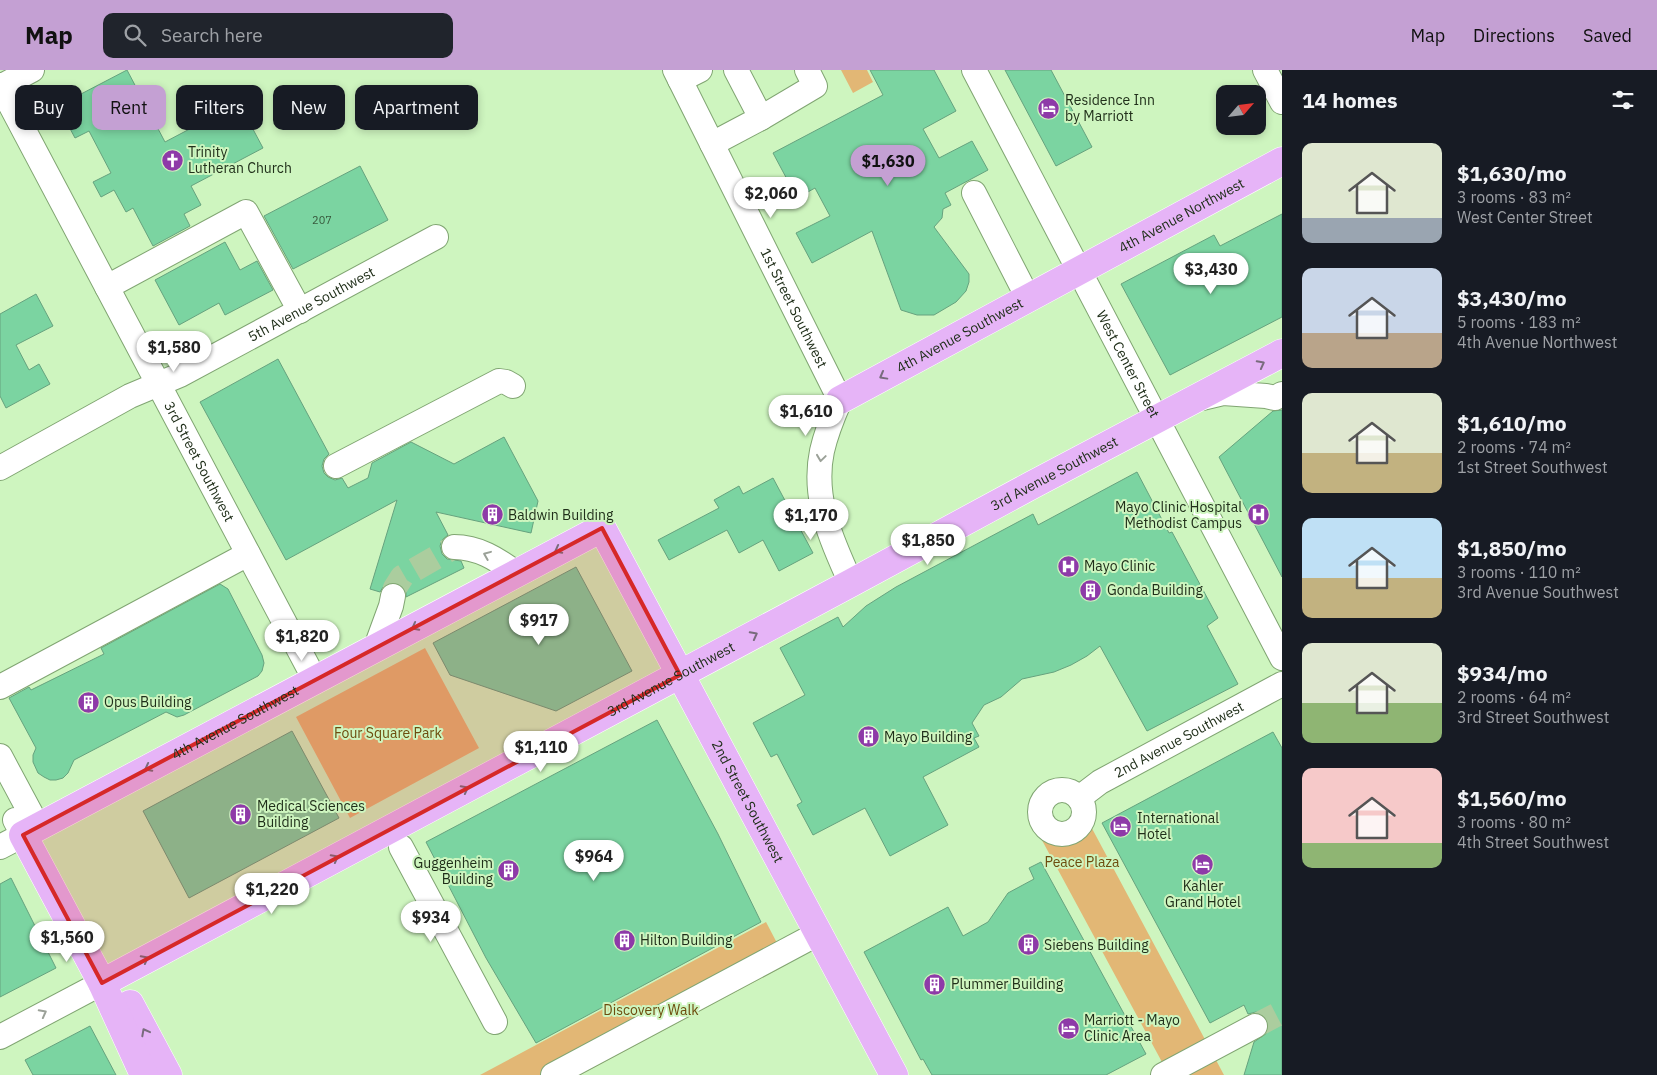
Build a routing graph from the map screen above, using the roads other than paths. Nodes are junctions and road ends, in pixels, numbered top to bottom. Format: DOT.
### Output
graph roads {
  1 [pos="32,70"];
  2 [pos="736,70"];
  3 [pos="807,70"];
  4 [pos="974,70"];
  5 [pos="1265,70"];
  6 [pos="685,73"];
  7 [pos="0,86"];
  8 [pos="1282,102"];
  9 [pos="761,118"];
  10 [pos="712,144"];
  11 [pos="1282,161"];
  12 [pos="974,193"];
  13 [pos="436,237"];
  14 [pos="1080,269"];
  15 [pos="107,287"];
  16 [pos="1028,298"];
  17 [pos="300,311"];
  18 [pos="1282,353"];
  19 [pos="158,384"];
  20 [pos="512,386"];
  21 [pos="1282,394"];
  22 [pos="840,400"];
  23 [pos="1193,401"];
  24 [pos="1157,420"];
  25 [pos="336,466"];
  26 [pos="0,468"];
  27 [pos="602,528"];
  28 [pos="454,547"];
  29 [pos="248,554"];
  30 [pos="516,573"];
  31 [pos="851,583"];
  32 [pos="393,596"];
  33 [pos="376,647"];
  34 [pos="1282,658"];
  35 [pos="680,675"];
  36 [pos="315,680"];
  37 [pos="1282,684"];
  38 [pos="0,687"];
  39 [pos="0,756"];
  40 [pos="0,789"];
  41 [pos="1079,798"];
  42 [pos="20,837"];
  43 [pos="401,847"];
  44 [pos="819,932"];
  45 [pos="108,979"];
  46 [pos="495,1022"];
  47 [pos="1255,1026"];
  48 [pos="0,1037"];
  49 [pos="144,1075"];
  50 [pos="168,1075"];
  51 [pos="553,1075"];
  52 [pos="894,1075"];
  53 [pos="1163,1075"];
  1 -- 7 [label="street"];
  2 -- 9 [label="street"];
  3 -- 9 [label="street"];
  4 -- 14 [label="street, West Center Street"];
  5 -- 8 [label="street"];
  6 -- 10 [label="street, 1st Street Southwest"];
  7 -- 15 [label="street, 3rd Street Southwest"];
  9 -- 10 [label="street"];
  10 -- 22 [label="street, 1st Street Southwest"];
  11 -- 14 [label="main road, 4th Avenue Northwest"];
  12 -- 16 [label="street"];
  13 -- 17 [label="street, 5th Avenue Southwest"];
  14 -- 16 [label="main road, 4th Avenue Southwest"];
  14 -- 24 [label="street, West Center Street"];
  15 -- 17 [label="street"];
  15 -- 19 [label="street, 3rd Street Southwest"];
  16 -- 22 [label="main road, 4th Avenue Southwest, one-way"];
  17 -- 19 [label="street, 5th Avenue Southwest"];
  23 -- 18 [label="main road, 3rd Avenue Southwest, one-way"];
  19 -- 26 [label="street, 5th Avenue Southwest"];
  19 -- 29 [label="street, 3rd Street Southwest"];
  20 -- 25 [label="street"];
  21 -- 23 [label="street"];
  22 -- 31 [label="street, one-way"];
  23 -- 24 [label="main road, 3rd Avenue Southwest"];
  24 -- 31 [label="main road, 3rd Avenue Southwest"];
  24 -- 34 [label="street, West Center Street"];
  27 -- 30 [label="main road, 4th Avenue Southwest, one-way"];
  27 -- 35 [label="main road, 2nd Street Southwest"];
  30 -- 28 [label="street, one-way"];
  29 -- 36 [label="street, 3rd Street Southwest"];
  29 -- 38 [label="street"];
  30 -- 33 [label="main road, 4th Avenue Southwest, one-way"];
  35 -- 31 [label="main road, 3rd Avenue Southwest, one-way"];
  32 -- 33 [label="street"];
  33 -- 36 [label="main road, 4th Avenue Southwest"];
  35 -- 44 [label="main road, 2nd Street Southwest"];
  45 -- 35 [label="main road, 3rd Avenue Southwest, one-way"];
  36 -- 42 [label="main road, 4th Avenue Southwest, one-way"];
  37 -- 41 [label="street, 2nd Avenue Southwest"];
  39 -- 42 [label="street"];
  40 -- 42 [label="street"];
  42 -- 45 [label="main road"];
  43 -- 46 [label="street"];
  44 -- 51 [label="street"];
  44 -- 52 [label="main road, 2nd Street Southwest"];
  48 -- 45 [label="street, 3rd Avenue Southwest, one-way"];
  45 -- 49 [label="main road"];
  50 -- 45 [label="main road, one-way"];
  47 -- 53 [label="street"];
}
